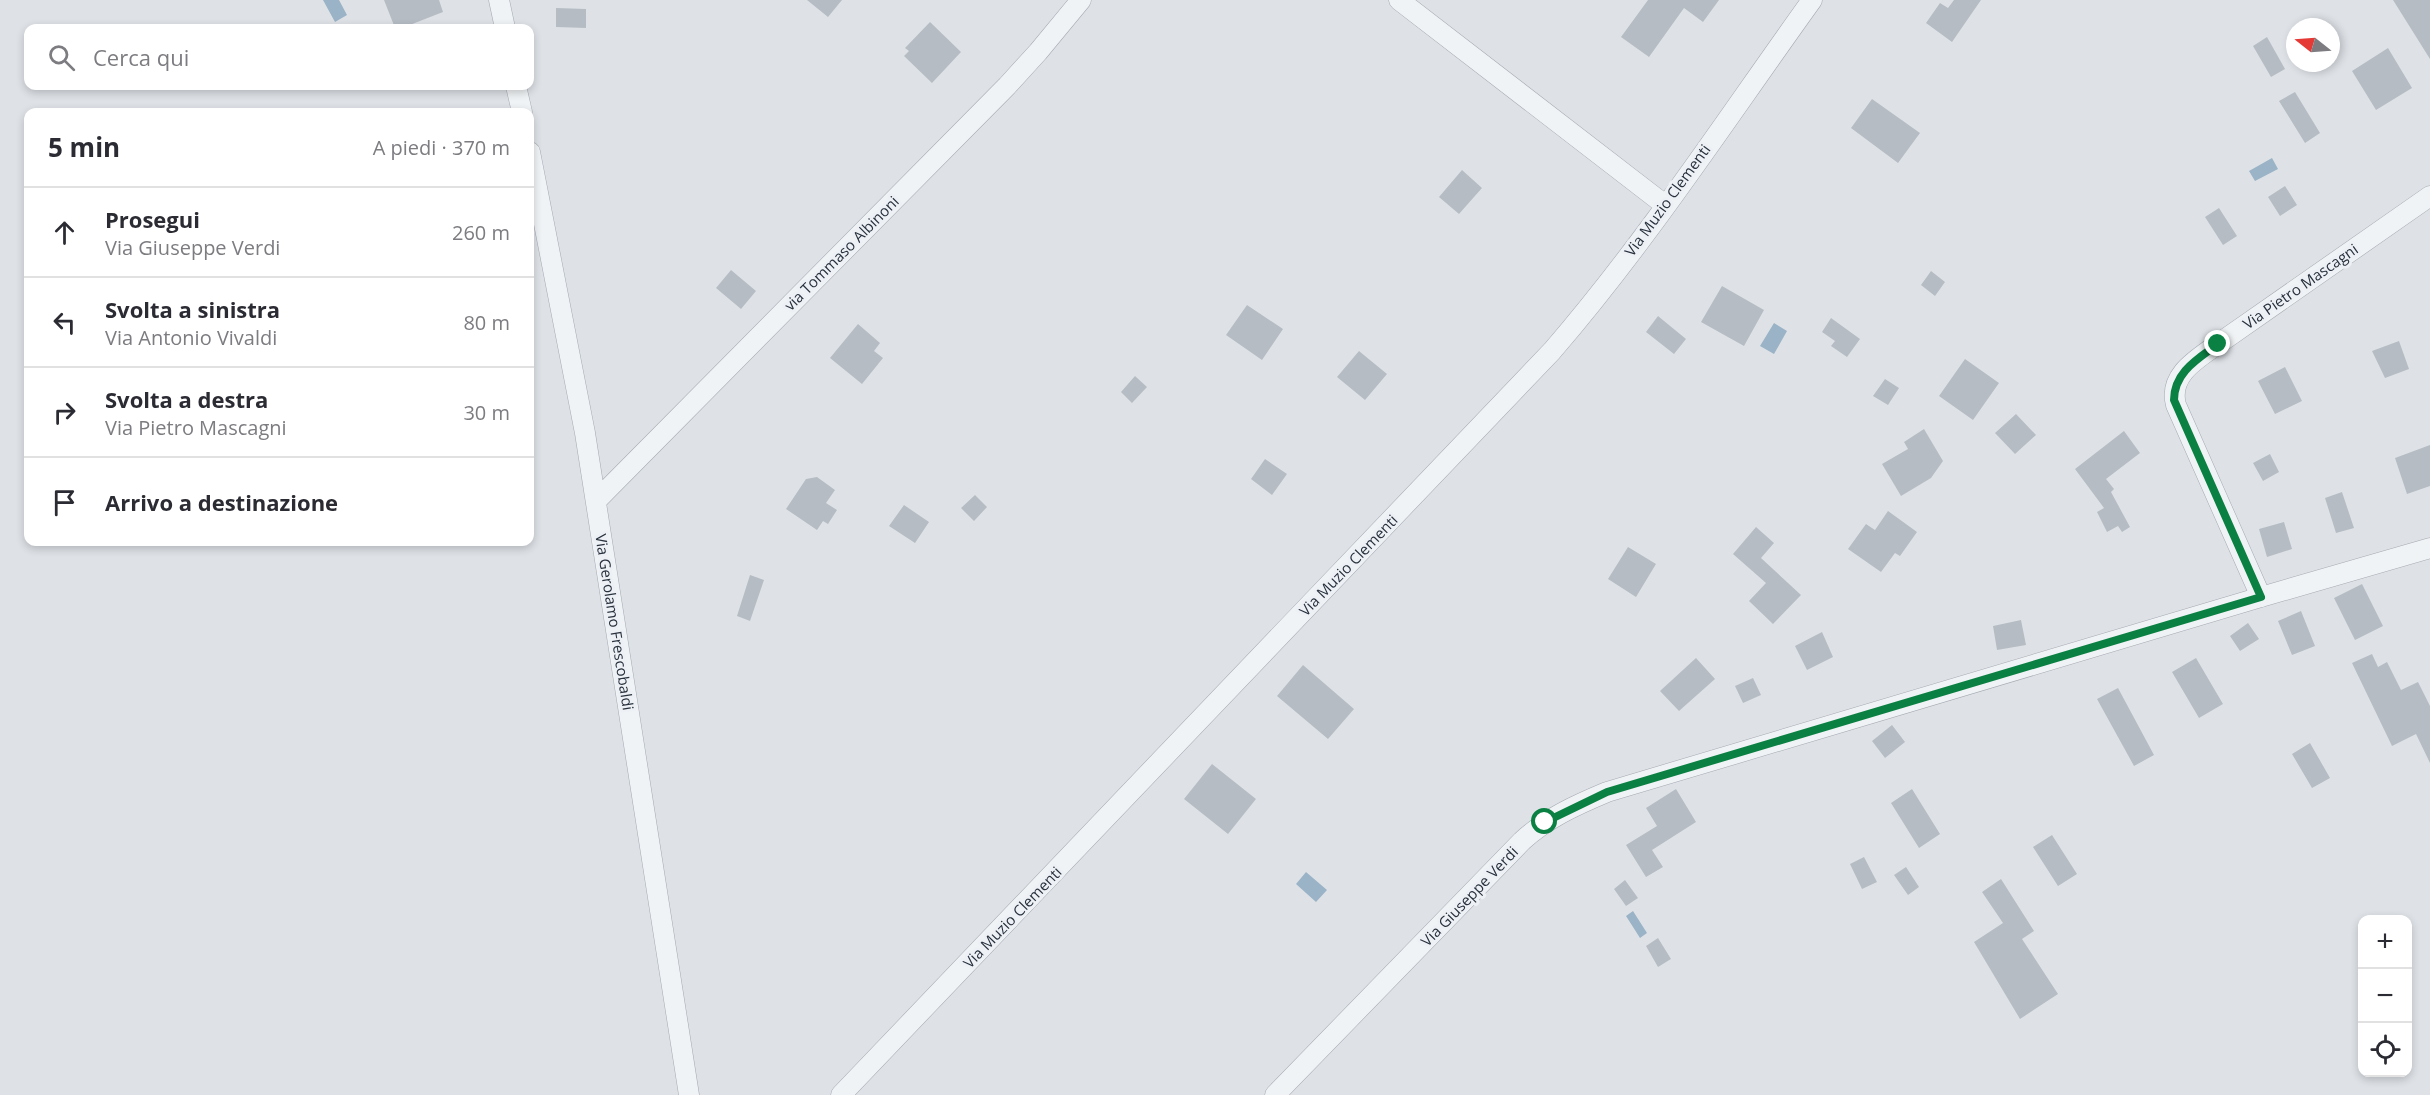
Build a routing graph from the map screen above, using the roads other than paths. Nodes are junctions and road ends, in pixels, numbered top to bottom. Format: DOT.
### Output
graph roads {
  1 [pos="500,0"];
  2 [pos="1081,0"];
  3 [pos="1399,0"];
  4 [pos="1812,0"];
  5 [pos="504,24"];
  6 [pos="517,90"];
  7 [pos="521,108"];
  8 [pos="534,172"];
  9 [pos="2430,196"];
  10 [pos="1665,205"];
  11 [pos="596,501"];
  12 [pos="2430,548"];
  13 [pos="2261,597"];
  14 [pos="689,1095"];
  15 [pos="842,1095"];
  16 [pos="1275,1095"];
  1 -- 5 [label="street"];
  2 -- 11 [label="street, via Tommaso Albinoni"];
  3 -- 10 [label="street"];
  4 -- 10 [label="street, Via Muzio Clementi"];
  6 -- 7 [label="street"];
  8 -- 11 [label="street, Via Gerolamo Frescobaldi"];
  9 -- 13 [label="street, Via Pietro Mascagni"];
  10 -- 15 [label="street, Via Muzio Clementi"];
  11 -- 14 [label="street, Via Gerolamo Frescobaldi"];
  12 -- 13 [label="street, Via Giuseppe Verdi"];
  13 -- 16 [label="street, Via Giuseppe Verdi"];
}
